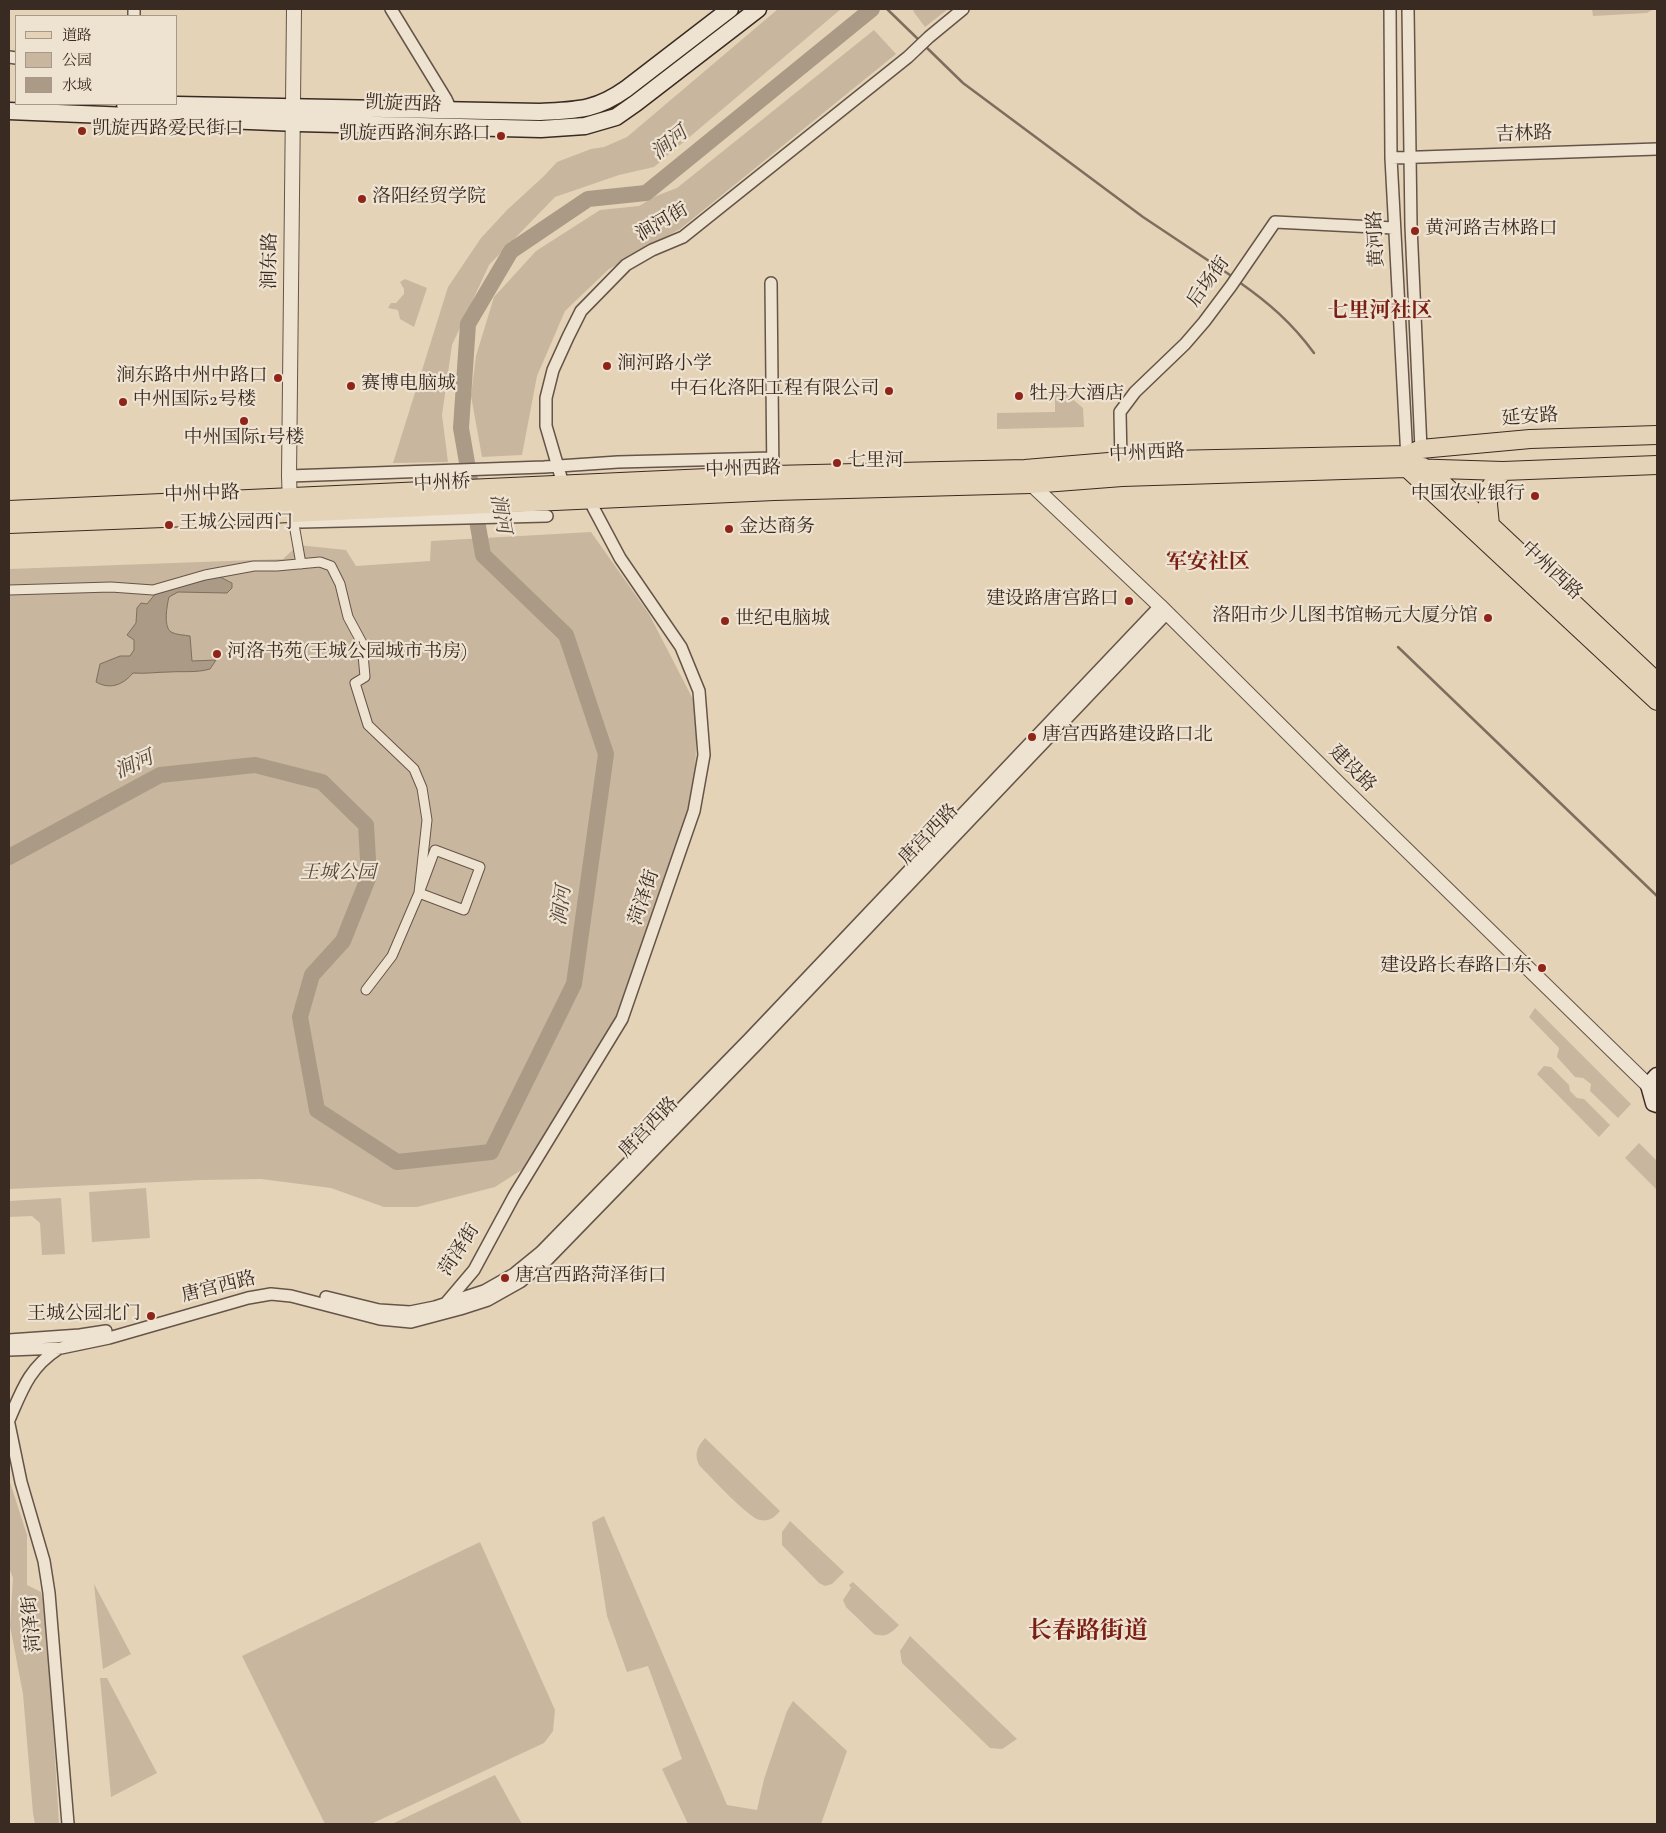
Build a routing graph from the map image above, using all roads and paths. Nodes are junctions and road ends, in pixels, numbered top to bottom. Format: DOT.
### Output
graph roads {
  1 [pos="294,9"];
  2 [pos="299,9"];
  3 [pos="392,9"];
  4 [pos="730,9"];
  5 [pos="758,9"];
  6 [pos="963,9"];
  7 [pos="1390,9"];
  8 [pos="1408,9"];
  9 [pos="119,105"];
  10 [pos="451,110"];
  11 [pos="9,111"];
  12 [pos="295,115"];
  13 [pos="1657,149"];
  14 [pos="1391,158"];
  15 [pos="1410,158"];
  16 [pos="1394,228"];
  17 [pos="771,283"];
  18 [pos="1657,434"];
  19 [pos="1415,460"];
  20 [pos="1121,461"];
  21 [pos="1657,465"];
  22 [pos="558,466"];
  23 [pos="1503,471"];
  24 [pos="773,474"];
  25 [pos="292,476"];
  26 [pos="1026,479"];
  27 [pos="588,491"];
  28 [pos="551,497"];
  29 [pos="293,505"];
  30 [pos="398,507"];
  31 [pos="9,510"];
  32 [pos="9,524"];
  33 [pos="1490,525"];
  34 [pos="301,564"];
  35 [pos="9,590"];
  36 [pos="1161,612"];
  37 [pos="1657,682"];
  38 [pos="1657,700"];
  39 [pos="419,893"];
  40 [pos="366,990"];
  41 [pos="1655,1095"];
  42 [pos="446,1303"];
  43 [pos="9,1340"];
  44 [pos="61,1342"];
  45 [pos="27,1345"];
  46 [pos="9,1350"];
  47 [pos="9,1420"];
  48 [pos="9,1424"];
  49 [pos="68,1824"];
  1 -- 12 [label="street, 涧东路"];
  2 -- 12 [label="street, 涧东路"];
  3 -- 10 [label="street"];
  4 -- 10 [label="main road, 凯旋西路"];
  5 -- 12 [label="main road, 凯旋西路"];
  6 -- 22 [label="street, 涧河街"];
  7 -- 14 [label="street, 黄河路"];
  8 -- 15 [label="street, 黄河路"];
  9 -- 12 [label="main road, 凯旋西路"];
  10 -- 12 [label="main road, 凯旋西路"];
  11 -- 12 [label="main road, 凯旋西路"];
  12 -- 25 [label="street, 涧东路"];
  13 -- 15 [label="street, 吉林路"];
  14 -- 15 [label="street, 吉林路"];
  14 -- 16 [label="street, 黄河路"];
  15 -- 19 [label="street, 黄河路"];
  16 -- 19 [label="street, 黄河路"];
  16 -- 20 [label="street, 后场街"];
  17 -- 24 [label="street"];
  18 -- 19 [label="main road, 延安路"];
  19 -- 20 [label="main road, 中州西路"];
  19 -- 23 [label="main road"];
  19 -- 26 [label="main road, 中州西路"];
  19 -- 33 [label="main road, 中州西路"];
  19 -- 38 [label="main road, 中州西路"];
  20 -- 26 [label="main road, 中州西路"];
  21 -- 23 [label="main road"];
  22 -- 24 [label="street"];
  22 -- 25 [label="street"];
  22 -- 28 [label="street, 涧河街"];
  23 -- 33 [label="main road"];
  24 -- 26 [label="main road, 中州西路"];
  24 -- 27 [label="main road, 中州西路"];
  25 -- 29 [label="street, 涧东路"];
  26 -- 36 [label="street, 建设路"];
  27 -- 28 [label="main road, 中州西路"];
  27 -- 42 [label="street, 菏泽街"];
  28 -- 30 [label="main road, 中州桥"];
  29 -- 30 [label="main road, 中州中路"];
  29 -- 31 [label="main road, 中州中路"];
  29 -- 32 [label="main road, 中州中路"];
  29 -- 34 [label="street"];
  33 -- 37 [label="main road, 中州西路"];
  34 -- 35 [label="street"];
  34 -- 39 [label="street"];
  36 -- 41 [label="street, 建设路"];
  36 -- 42 [label="street, 唐宫西路"];
  36 -- 44 [label="street, 唐宫西路"];
  39 -- 39 [label="street"];
  39 -- 40 [label="street"];
  42 -- 44 [label="street, 唐宫西路"];
  43 -- 45 [label="street, 唐宫西路"];
  44 -- 45 [label="street, 唐宫西路"];
  44 -- 47 [label="street"];
  45 -- 46 [label="street, 唐宫西路"];
  48 -- 49 [label="street, 菏泽街"];
}
